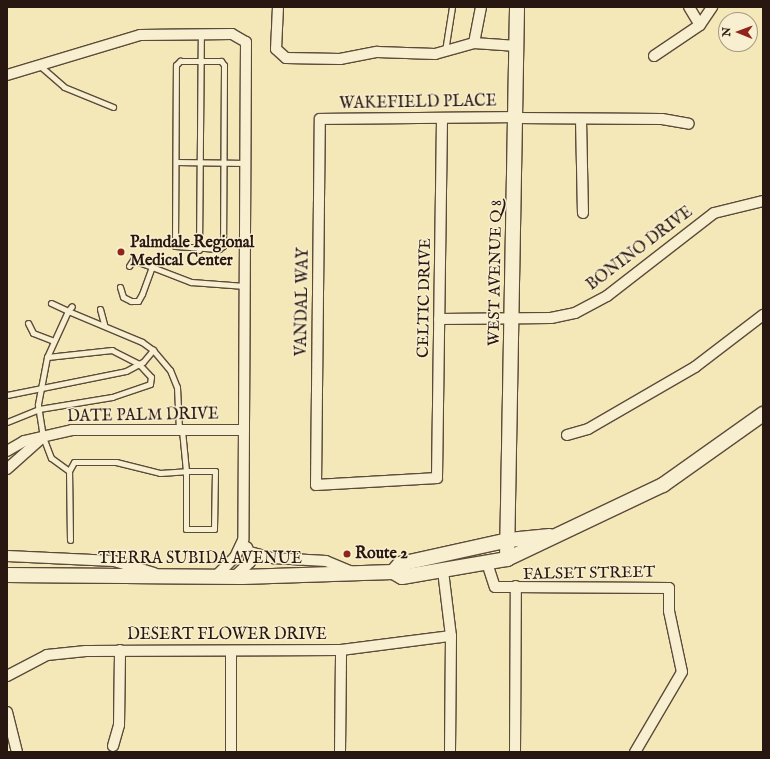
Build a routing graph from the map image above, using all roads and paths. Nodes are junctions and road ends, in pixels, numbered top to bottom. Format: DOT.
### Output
graph roads {
  1 [pos="279,7"];
  2 [pos="452,7"];
  3 [pos="481,7"];
  4 [pos="517,7"];
  5 [pos="689,7"];
  6 [pos="713,7"];
  7 [pos="700,25"];
  8 [pos="201,33"];
  9 [pos="474,43"];
  10 [pos="517,46"];
  11 [pos="445,51"];
  12 [pos="654,56"];
  13 [pos="200,61"];
  14 [pos="39,65"];
  15 [pos="7,75"];
  16 [pos="112,107"];
  17 [pos="516,118"];
  18 [pos="320,119"];
  19 [pos="581,119"];
  20 [pos="442,120"];
  21 [pos="688,124"];
  22 [pos="176,162"];
  23 [pos="200,163"];
  24 [pos="223,163"];
  25 [pos="247,163"];
  26 [pos="763,201"];
  27 [pos="583,213"];
  28 [pos="199,250"];
  29 [pos="129,266"];
  30 [pos="152,267"];
  31 [pos="246,286"];
  32 [pos="120,288"];
  33 [pos="51,303"];
  34 [pos="70,308"];
  35 [pos="100,309"];
  36 [pos="763,315"];
  37 [pos="513,318"];
  38 [pos="439,319"];
  39 [pos="28,323"];
  40 [pos="104,324"];
  41 [pos="54,341"];
  42 [pos="153,350"];
  43 [pos="47,357"];
  44 [pos="139,364"];
  45 [pos="39,386"];
  46 [pos="7,395"];
  47 [pos="39,409"];
  48 [pos="763,414"];
  49 [pos="7,422"];
  50 [pos="181,430"];
  51 [pos="244,430"];
  52 [pos="567,435"];
  53 [pos="43,437"];
  54 [pos="7,451"];
  55 [pos="7,470"];
  56 [pos="69,471"];
  57 [pos="186,471"];
  58 [pos="437,478"];
  59 [pos="556,536"];
  60 [pos="70,540"];
  61 [pos="243,540"];
  62 [pos="509,540"];
  63 [pos="250,552"];
  64 [pos="7,556"];
  65 [pos="507,559"];
  66 [pos="487,562"];
  67 [pos="443,571"];
  68 [pos="393,572"];
  69 [pos="7,575"];
  70 [pos="359,575"];
  71 [pos="166,577"];
  72 [pos="215,577"];
  73 [pos="234,577"];
  74 [pos="516,586"];
  75 [pos="451,636"];
  76 [pos="120,650"];
  77 [pos="341,650"];
  78 [pos="231,651"];
  79 [pos="7,676"];
  80 [pos="7,712"];
  81 [pos="113,746"];
  82 [pos="17,752"];
  83 [pos="231,752"];
  84 [pos="340,752"];
  85 [pos="450,752"];
  86 [pos="515,752"];
  87 [pos="635,752"];
  1 -- 11 [label="street"];
  2 -- 11 [label="lane"];
  3 -- 9 [label="street"];
  4 -- 10 [label="main road, WEST AVENUE Q 8"];
  5 -- 7 [label="street"];
  6 -- 7 [label="street"];
  7 -- 12 [label="street"];
  8 -- 13 [label="lane"];
  8 -- 14 [label="street"];
  8 -- 25 [label="street"];
  9 -- 10 [label="street"];
  9 -- 11 [label="street"];
  10 -- 17 [label="main road, WEST AVENUE Q 8"];
  13 -- 22 [label="lane"];
  13 -- 23 [label="lane"];
  13 -- 24 [label="lane"];
  14 -- 15 [label="street"];
  14 -- 16 [label="lane"];
  17 -- 19 [label="street, WAKEFIELD PLACE"];
  17 -- 20 [label="street, WAKEFIELD PLACE"];
  17 -- 37 [label="main road, WEST AVENUE Q 8"];
  18 -- 20 [label="street, WAKEFIELD PLACE"];
  18 -- 58 [label="street, VANDAL WAY"];
  19 -- 21 [label="street, WAKEFIELD PLACE"];
  19 -- 27 [label="street"];
  20 -- 38 [label="street, CELTIC DRIVE"];
  22 -- 23 [label="lane"];
  22 -- 28 [label="lane"];
  23 -- 24 [label="lane"];
  23 -- 28 [label="lane"];
  24 -- 25 [label="lane"];
  24 -- 28 [label="lane"];
  25 -- 31 [label="street"];
  26 -- 37 [label="street, BONINO DRIVE"];
  29 -- 30 [label="lane"];
  30 -- 31 [label="lane"];
  30 -- 32 [label="lane"];
  31 -- 51 [label="street"];
  33 -- 34 [label="lane"];
  34 -- 40 [label="lane"];
  34 -- 41 [label="lane"];
  35 -- 40 [label="lane"];
  36 -- 52 [label="street"];
  37 -- 38 [label="street, BONINO DRIVE"];
  37 -- 62 [label="main road, WEST AVENUE Q 8"];
  38 -- 58 [label="street, CELTIC DRIVE"];
  39 -- 41 [label="lane"];
  40 -- 42 [label="lane"];
  41 -- 43 [label="lane"];
  42 -- 44 [label="lane"];
  42 -- 50 [label="lane"];
  43 -- 44 [label="lane"];
  43 -- 45 [label="lane"];
  44 -- 45 [label="lane"];
  44 -- 47 [label="lane"];
  45 -- 46 [label="lane"];
  45 -- 47 [label="lane"];
  47 -- 49 [label="lane"];
  47 -- 53 [label="lane"];
  48 -- 59 [label="main road, TIERRA SUBIDA AVENUE"];
  50 -- 51 [label="street, DATE PALM DRIVE"];
  50 -- 53 [label="street, DATE PALM DRIVE"];
  50 -- 57 [label="lane"];
  51 -- 61 [label="street"];
  53 -- 54 [label="street, DATE PALM DRIVE"];
  53 -- 55 [label="street, DATE PALM DRIVE"];
  53 -- 56 [label="lane"];
  56 -- 57 [label="lane"];
  56 -- 60 [label="lane"];
  57 -- 57 [label="lane"];
  59 -- 62 [label="main road, TIERRA SUBIDA AVENUE"];
  59 -- 65 [label="main road, TIERRA SUBIDA AVENUE"];
  61 -- 63 [label="street"];
  61 -- 72 [label="street"];
  62 -- 65 [label="main road, WEST AVENUE Q 8"];
  62 -- 68 [label="main road, TIERRA SUBIDA AVENUE"];
  63 -- 70 [label="street"];
  63 -- 73 [label="street"];
  64 -- 71 [label="street"];
  65 -- 66 [label="main road, TIERRA SUBIDA AVENUE"];
  66 -- 67 [label="main road, TIERRA SUBIDA AVENUE"];
  66 -- 74 [label="street"];
  67 -- 68 [label="main road, TIERRA SUBIDA AVENUE"];
  67 -- 75 [label="street"];
  68 -- 70 [label="main road, TIERRA SUBIDA AVENUE"];
  69 -- 71 [label="main road, TIERRA SUBIDA AVENUE"];
  70 -- 73 [label="main road, TIERRA SUBIDA AVENUE"];
  71 -- 72 [label="main road, TIERRA SUBIDA AVENUE"];
  72 -- 73 [label="main road, TIERRA SUBIDA AVENUE"];
  74 -- 86 [label="street, FALSET STREET"];
  74 -- 87 [label="street, FALSET STREET"];
  75 -- 77 [label="street, DESERT FLOWER DRIVE"];
  75 -- 85 [label="street"];
  76 -- 78 [label="street, DESERT FLOWER DRIVE"];
  76 -- 79 [label="street, DESERT FLOWER DRIVE"];
  76 -- 81 [label="street"];
  77 -- 78 [label="street, DESERT FLOWER DRIVE"];
  77 -- 84 [label="street"];
  78 -- 83 [label="street"];
  80 -- 82 [label="street"];
}
